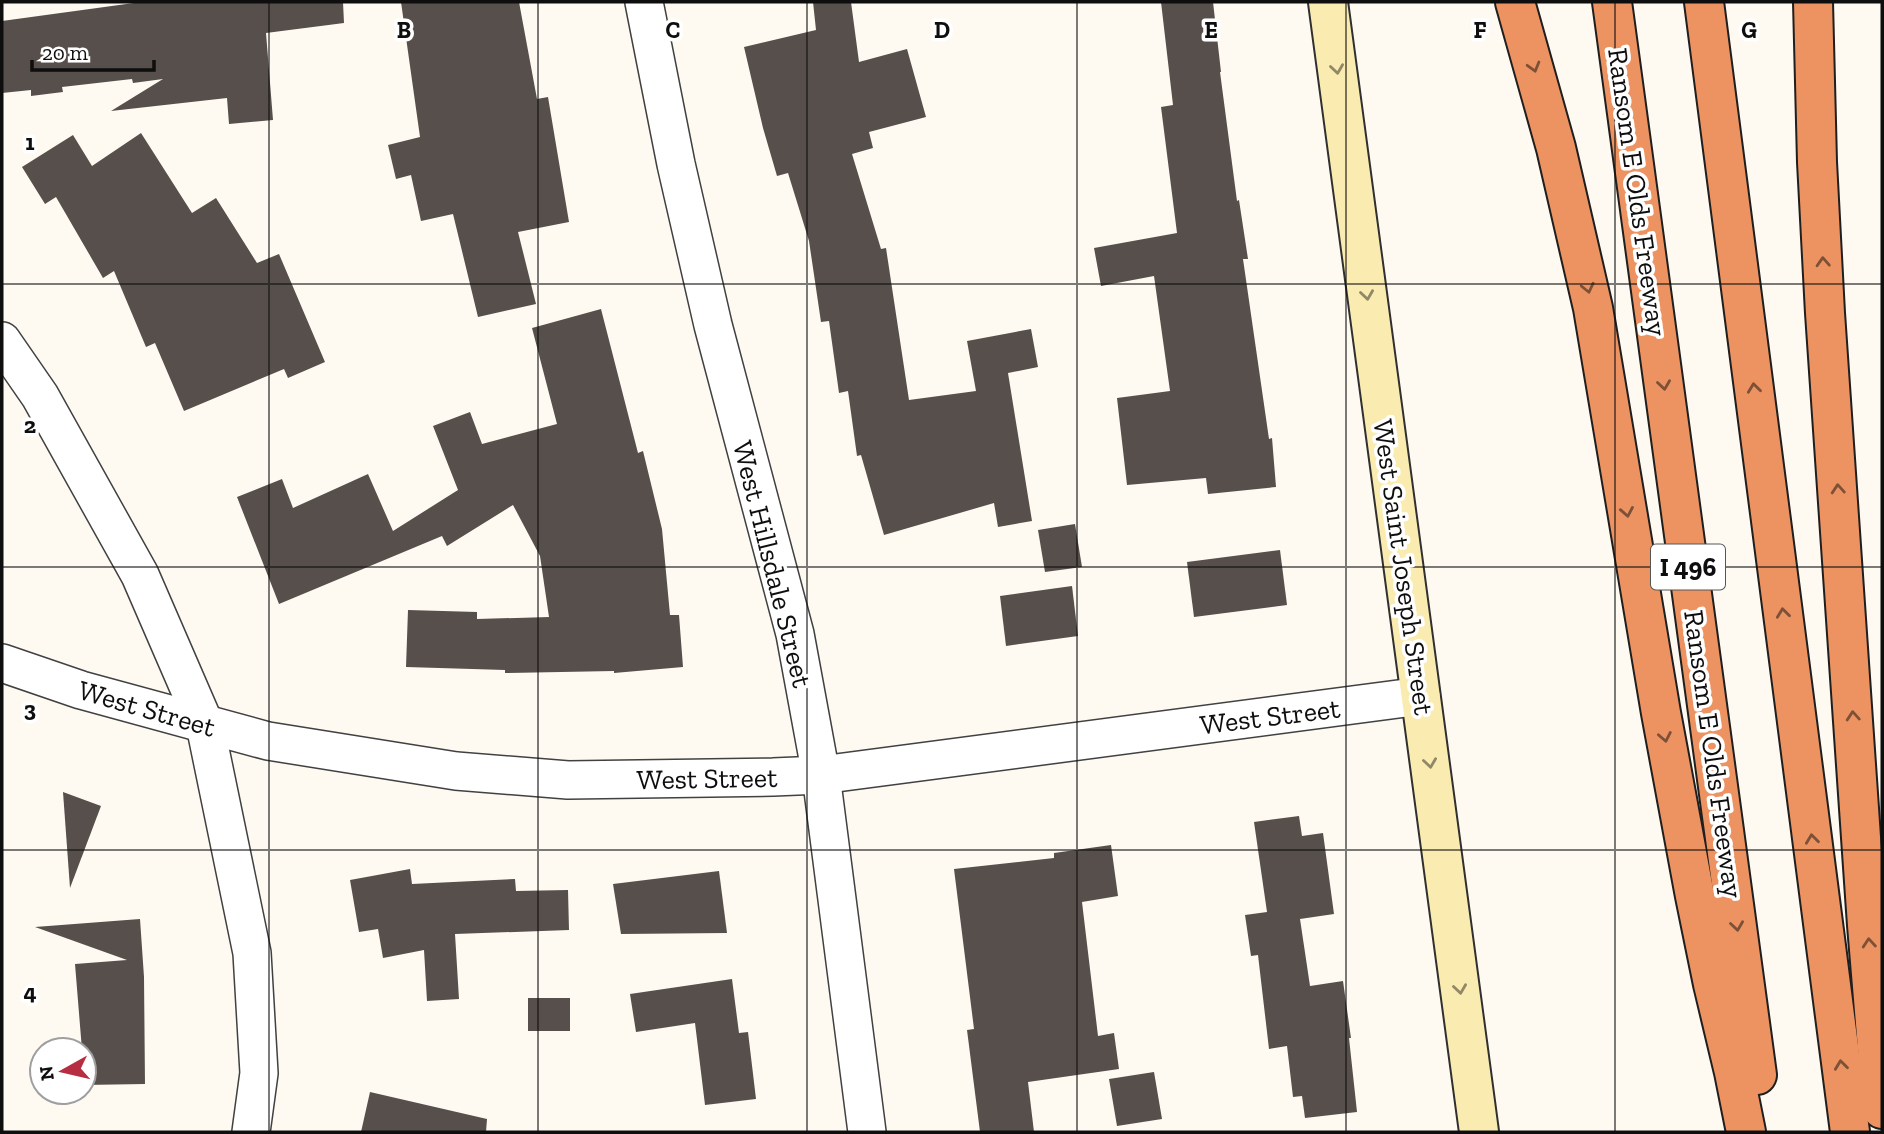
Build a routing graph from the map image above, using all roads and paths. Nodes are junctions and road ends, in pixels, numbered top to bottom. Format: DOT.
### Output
graph roads {
  1 [pos="644,2"];
  2 [pos="1328,2"];
  3 [pos="1515,2"];
  4 [pos="1612,2"];
  5 [pos="1704,2"];
  6 [pos="1813,2"];
  7 [pos="2,341"];
  8 [pos="2,663"];
  9 [pos="1421,696"];
  10 [pos="205,724"];
  11 [pos="821,775"];
  12 [pos="1882,1108"];
  13 [pos="251,1132"];
  14 [pos="867,1132"];
  15 [pos="1479,1132"];
  16 [pos="1745,1132"];
  17 [pos="1765,1132"];
  18 [pos="1850,1132"];
  1 -- 11 [label="street, West Hillsdale Street"];
  2 -- 9 [label="main road, West Saint Joseph Street, one-way"];
  3 -- 16 [label="highway, one-way"];
  4 -- 17 [label="highway, Ransom E Olds Freeway / I 496, one-way"];
  18 -- 5 [label="highway, one-way"];
  12 -- 6 [label="highway, one-way"];
  7 -- 10 [label="street"];
  8 -- 10 [label="street, West Street"];
  9 -- 11 [label="street, West Street"];
  9 -- 15 [label="main road, West Saint Joseph Street, one-way"];
  10 -- 11 [label="street, West Street"];
  10 -- 13 [label="street"];
  11 -- 14 [label="street, West Hillsdale Street"];
}
